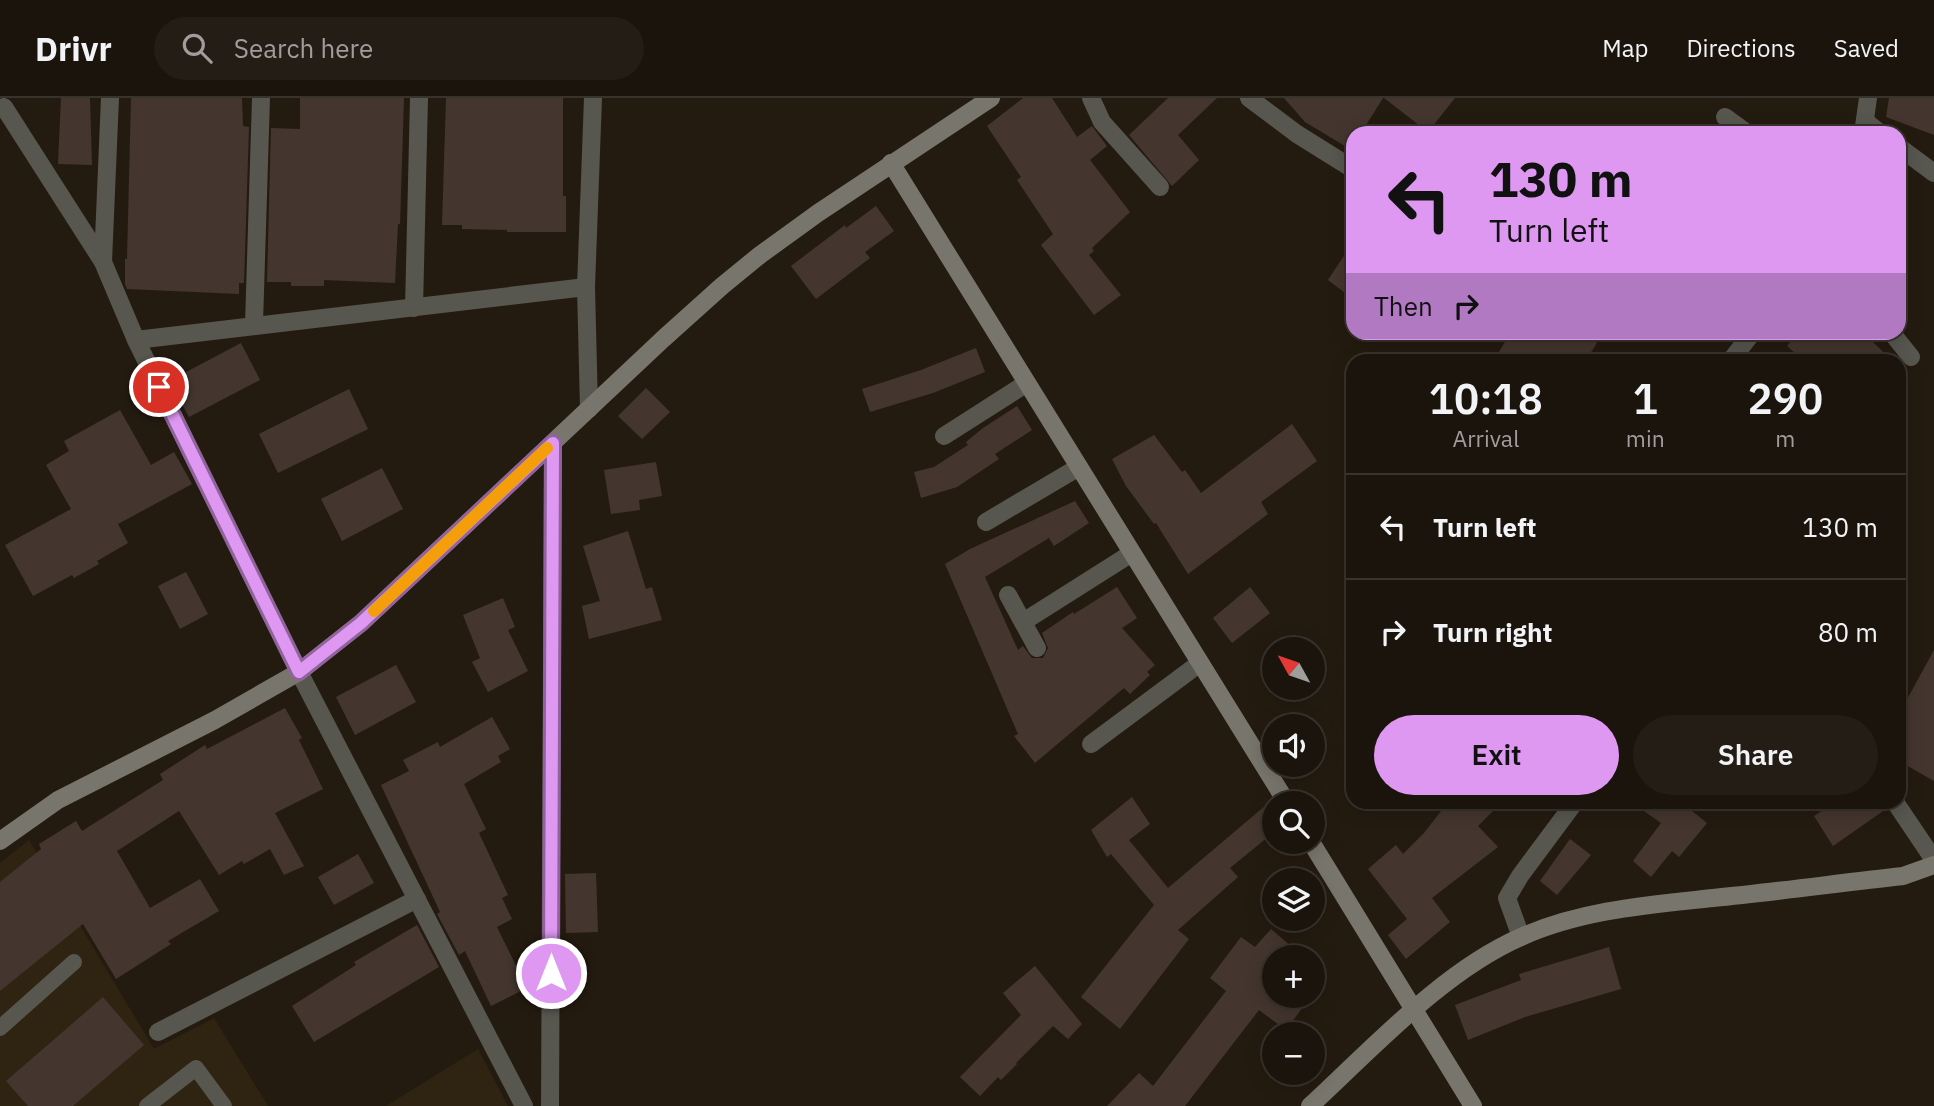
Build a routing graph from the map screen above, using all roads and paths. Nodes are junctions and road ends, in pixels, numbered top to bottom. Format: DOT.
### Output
graph roads {
  1 [pos="110,98"];
  2 [pos="261,98"];
  3 [pos="419,98"];
  4 [pos="593,98"];
  5 [pos="990,98"];
  6 [pos="1091,98"];
  7 [pos="1249,98"];
  8 [pos="1868,98"];
  9 [pos="4,107"];
  10 [pos="1725,117"];
  11 [pos="1737,126"];
  12 [pos="1864,126"];
  13 [pos="1906,152"];
  14 [pos="891,163"];
  15 [pos="1346,165"];
  16 [pos="1934,173"];
  17 [pos="1160,187"];
  18 [pos="103,262"];
  19 [pos="586,287"];
  20 [pos="414,308"];
  21 [pos="254,324"];
  22 [pos="136,340"];
  23 [pos="1747,340"];
  24 [pos="1897,340"];
  25 [pos="1736,354"];
  26 [pos="1910,357"];
  27 [pos="1027,383"];
  28 [pos="589,409"];
  29 [pos="944,436"];
  30 [pos="553,443"];
  31 [pos="1079,467"];
  32 [pos="986,522"];
  33 [pos="1132,553"];
  34 [pos="1008,595"];
  35 [pos="1023,622"];
  36 [pos="1037,648"];
  37 [pos="1200,663"];
  38 [pos="299,672"];
  39 [pos="1091,744"];
  40 [pos="1280,791"];
  41 [pos="1570,809"];
  42 [pos="1900,809"];
  43 [pos="0,841"];
  44 [pos="1318,854"];
  45 [pos="1934,862"];
  46 [pos="417,899"];
  47 [pos="1521,937"];
  48 [pos="74,962"];
  49 [pos="1415,1010"];
  50 [pos="0,1028"];
  51 [pos="158,1032"];
  52 [pos="1462,1098"];
  53 [pos="147,1106"];
  54 [pos="224,1106"];
  55 [pos="524,1106"];
  56 [pos="550,1106"];
  57 [pos="1310,1106"];
  58 [pos="1474,1106"];
  1 -- 18 [label="street"];
  2 -- 21 [label="street"];
  3 -- 20 [label="street"];
  4 -- 19 [label="street"];
  5 -- 14 [label="street"];
  6 -- 17 [label="street"];
  7 -- 15 [label="street"];
  8 -- 12 [label="street"];
  9 -- 18 [label="street"];
  10 -- 11 [label="street"];
  13 -- 16 [label="street"];
  14 -- 27 [label="street"];
  14 -- 28 [label="street"];
  18 -- 22 [label="street"];
  19 -- 20 [label="street"];
  19 -- 28 [label="street"];
  20 -- 21 [label="street"];
  21 -- 22 [label="street"];
  22 -- 38 [label="street"];
  23 -- 25 [label="street"];
  24 -- 26 [label="street"];
  27 -- 29 [label="street"];
  27 -- 31 [label="street"];
  28 -- 30 [label="street"];
  30 -- 38 [label="street"];
  30 -- 56 [label="street"];
  31 -- 32 [label="street"];
  31 -- 33 [label="street"];
  33 -- 35 [label="street"];
  33 -- 37 [label="street"];
  34 -- 35 [label="street"];
  35 -- 36 [label="street"];
  37 -- 39 [label="street"];
  37 -- 40 [label="street"];
  38 -- 43 [label="street"];
  38 -- 46 [label="street"];
  41 -- 47 [label="street"];
  42 -- 45 [label="street"];
  44 -- 49 [label="street"];
  45 -- 47 [label="street"];
  46 -- 51 [label="street"];
  46 -- 55 [label="street"];
  47 -- 49 [label="street"];
  48 -- 50 [label="lane"];
  49 -- 52 [label="street"];
  49 -- 57 [label="street"];
  52 -- 58 [label="street"];
  53 -- 54 [label="lane"];
}
